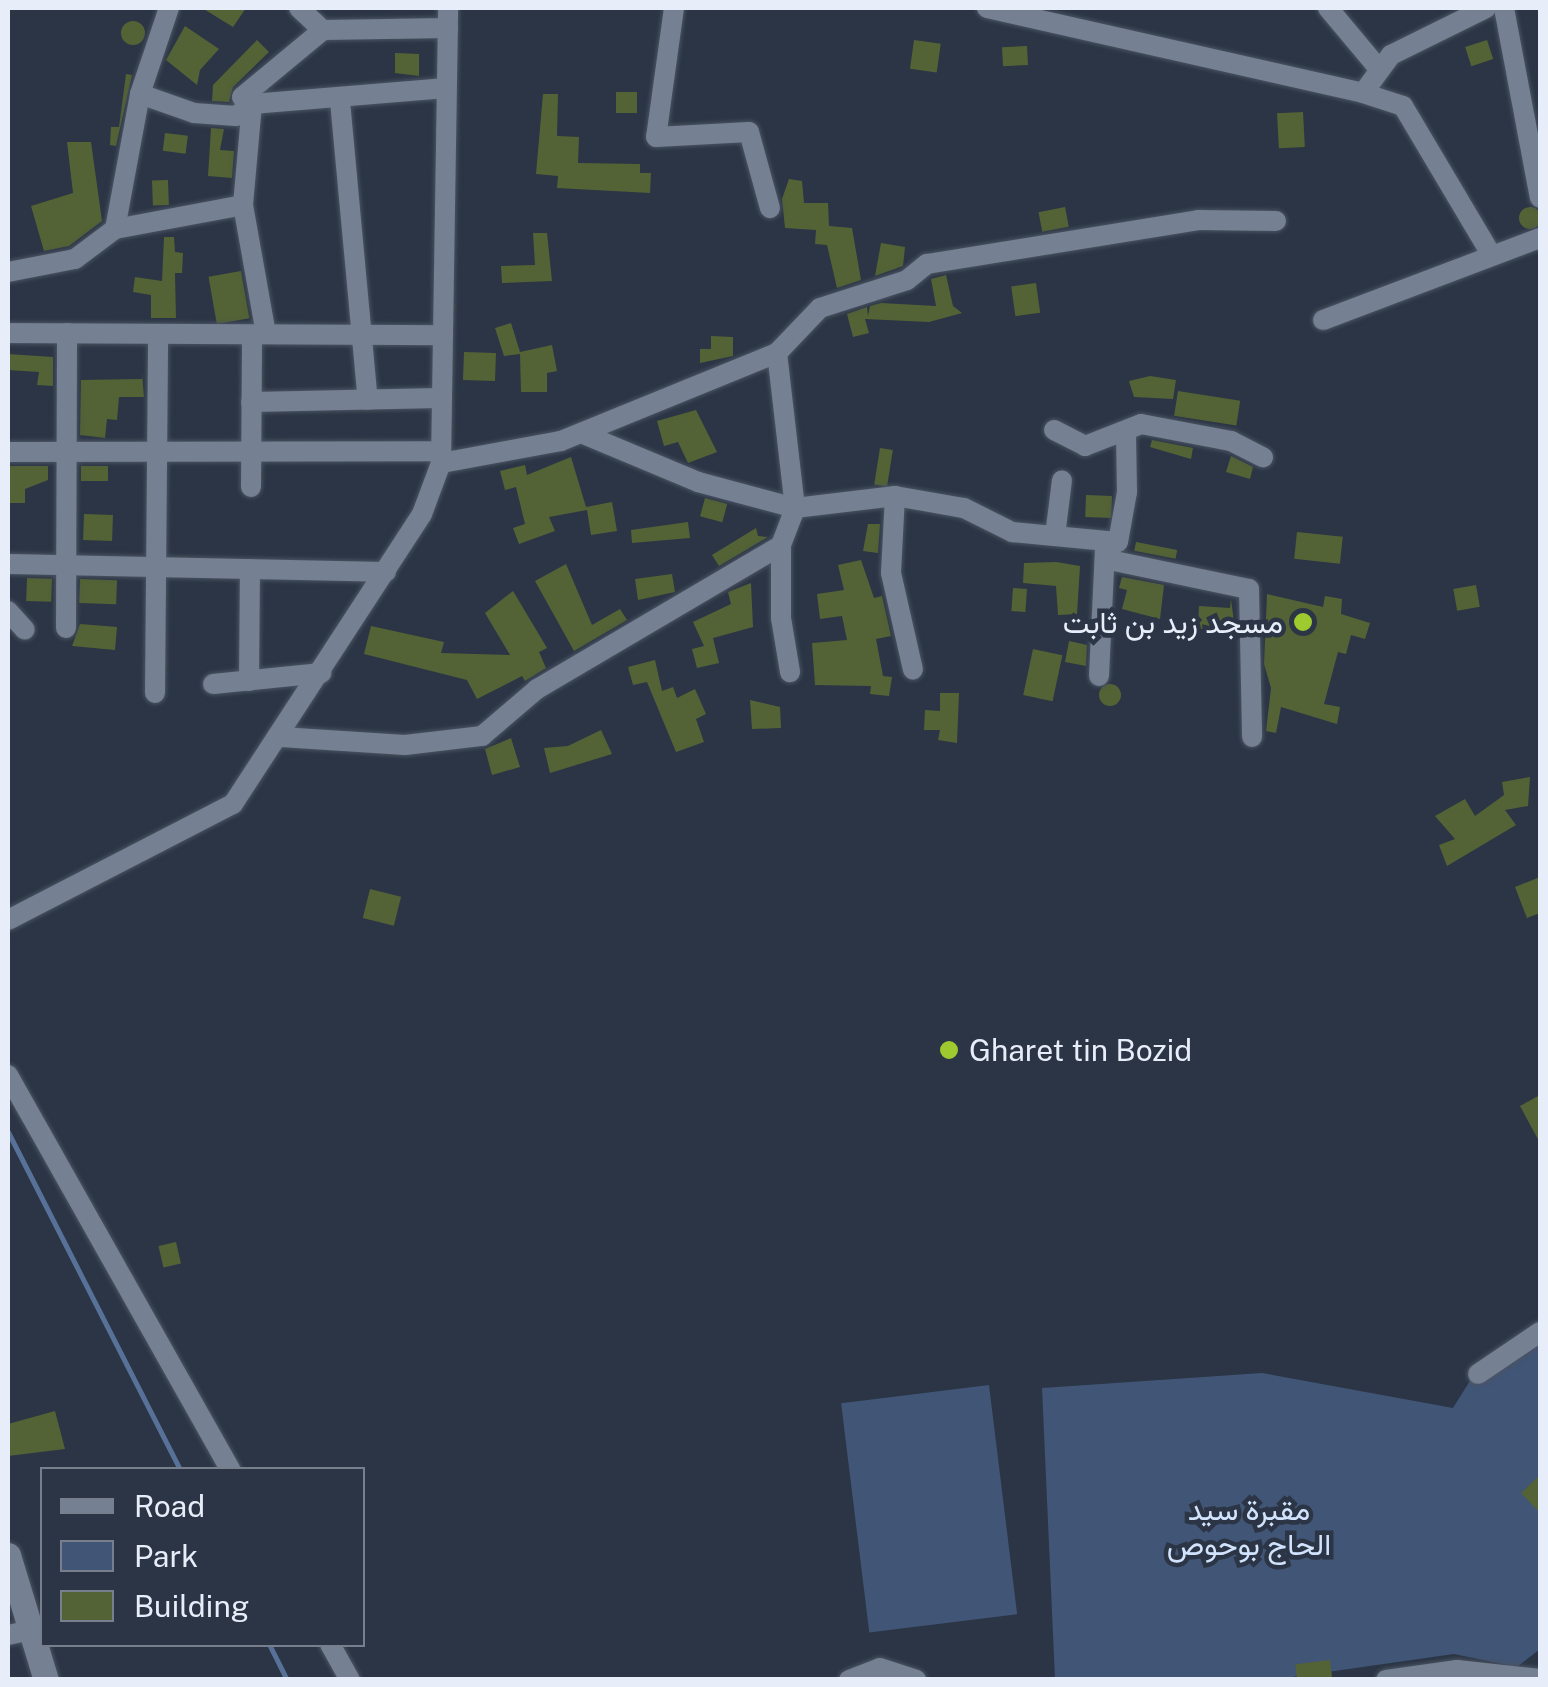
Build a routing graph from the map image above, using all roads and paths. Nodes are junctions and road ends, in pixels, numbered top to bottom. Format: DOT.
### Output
graph roads {
  1 [pos="169,8"];
  2 [pos="299,8"];
  3 [pos="674,8"];
  4 [pos="987,8"];
  5 [pos="1328,8"];
  6 [pos="1486,8"];
  7 [pos="1504,8"];
  8 [pos="448,18"];
  9 [pos="322,30"];
  10 [pos="1379,69"];
  11 [pos="446,88"];
  12 [pos="140,94"];
  13 [pos="1363,94"];
  14 [pos="340,100"];
  15 [pos="252,104"];
  16 [pos="1540,198"];
  17 [pos="242,204"];
  18 [pos="770,208"];
  19 [pos="1276,221"];
  20 [pos="115,229"];
  21 [pos="1540,238"];
  22 [pos="1491,254"];
  23 [pos="8,272"];
  24 [pos="1323,320"];
  25 [pos="8,333"];
  26 [pos="67,333"];
  27 [pos="158,334"];
  28 [pos="259,334"];
  29 [pos="362,335"];
  30 [pos="442,336"];
  31 [pos="777,353"];
  32 [pos="442,398"];
  33 [pos="368,400"];
  34 [pos="252,402"];
  35 [pos="1054,430"];
  36 [pos="581,433"];
  37 [pos="1126,434"];
  38 [pos="8,452"];
  39 [pos="66,452"];
  40 [pos="157,452"];
  41 [pos="251,452"];
  42 [pos="441,457"];
  43 [pos="1263,457"];
  44 [pos="1062,480"];
  45 [pos="251,487"];
  46 [pos="895,496"];
  47 [pos="795,508"];
  48 [pos="1055,536"];
  49 [pos="781,545"];
  50 [pos="1105,550"];
  51 [pos="8,564"];
  52 [pos="66,565"];
  53 [pos="156,567"];
  54 [pos="250,569"];
  55 [pos="386,572"];
  56 [pos="8,611"];
  57 [pos="66,628"];
  58 [pos="25,630"];
  59 [pos="913,670"];
  60 [pos="790,672"];
  61 [pos="322,673"];
  62 [pos="1099,676"];
  63 [pos="249,680"];
  64 [pos="214,684"];
  65 [pos="155,693"];
  66 [pos="1252,736"];
  67 [pos="281,737"];
  68 [pos="8,920"];
  69 [pos="8,1075"];
  70 [pos="1540,1332"];
  71 [pos="1478,1374"];
  72 [pos="229,1467"];
  73 [pos="8,1556"];
  74 [pos="19,1633"];
  75 [pos="332,1647"];
  76 [pos="1536,1674"];
  77 [pos="46,1680"];
  78 [pos="350,1680"];
  79 [pos="849,1680"];
  80 [pos="916,1680"];
  81 [pos="1386,1680"];
  1 -- 12 [label="street"];
  2 -- 9 [label="street"];
  3 -- 18 [label="street"];
  4 -- 13 [label="street"];
  5 -- 10 [label="street"];
  6 -- 10 [label="street"];
  7 -- 16 [label="street"];
  8 -- 9 [label="street"];
  8 -- 11 [label="street"];
  9 -- 15 [label="street"];
  10 -- 13 [label="street"];
  11 -- 14 [label="street"];
  11 -- 30 [label="street"];
  12 -- 15 [label="street"];
  12 -- 20 [label="street"];
  13 -- 22 [label="street"];
  14 -- 15 [label="street"];
  14 -- 29 [label="street"];
  15 -- 17 [label="street"];
  17 -- 20 [label="street"];
  17 -- 28 [label="street"];
  19 -- 31 [label="street"];
  20 -- 23 [label="street"];
  21 -- 22 [label="street"];
  22 -- 24 [label="street"];
  25 -- 26 [label="street"];
  26 -- 27 [label="street"];
  26 -- 39 [label="street"];
  27 -- 28 [label="street"];
  27 -- 40 [label="street"];
  28 -- 29 [label="street"];
  28 -- 34 [label="street"];
  29 -- 30 [label="street"];
  29 -- 33 [label="street"];
  30 -- 32 [label="street"];
  31 -- 36 [label="street"];
  31 -- 47 [label="street"];
  32 -- 33 [label="street"];
  32 -- 42 [label="street"];
  33 -- 34 [label="street"];
  34 -- 41 [label="street"];
  35 -- 37 [label="street"];
  36 -- 42 [label="street"];
  36 -- 47 [label="street"];
  37 -- 43 [label="street"];
  37 -- 50 [label="street"];
  38 -- 39 [label="street"];
  39 -- 40 [label="street"];
  39 -- 52 [label="street"];
  40 -- 41 [label="street"];
  40 -- 53 [label="street"];
  41 -- 42 [label="street"];
  41 -- 45 [label="street"];
  42 -- 55 [label="street"];
  44 -- 48 [label="street"];
  46 -- 47 [label="street"];
  46 -- 48 [label="street"];
  46 -- 59 [label="street"];
  47 -- 49 [label="street"];
  48 -- 50 [label="street"];
  49 -- 60 [label="street"];
  49 -- 67 [label="street"];
  50 -- 62 [label="street"];
  50 -- 66 [label="street"];
  51 -- 52 [label="street"];
  52 -- 53 [label="street"];
  52 -- 57 [label="street"];
  53 -- 54 [label="street"];
  53 -- 65 [label="street"];
  54 -- 55 [label="street"];
  54 -- 63 [label="street"];
  55 -- 61 [label="street"];
  56 -- 58 [label="street"];
  61 -- 63 [label="street"];
  61 -- 67 [label="street"];
  63 -- 64 [label="street"];
  67 -- 68 [label="street"];
  69 -- 72 [label="street"];
  70 -- 71 [label="street"];
  73 -- 74 [label="street"];
  74 -- 77 [label="street"];
  75 -- 78 [label="street"];
  76 -- 81 [label="street"];
  79 -- 80 [label="street"];
}
